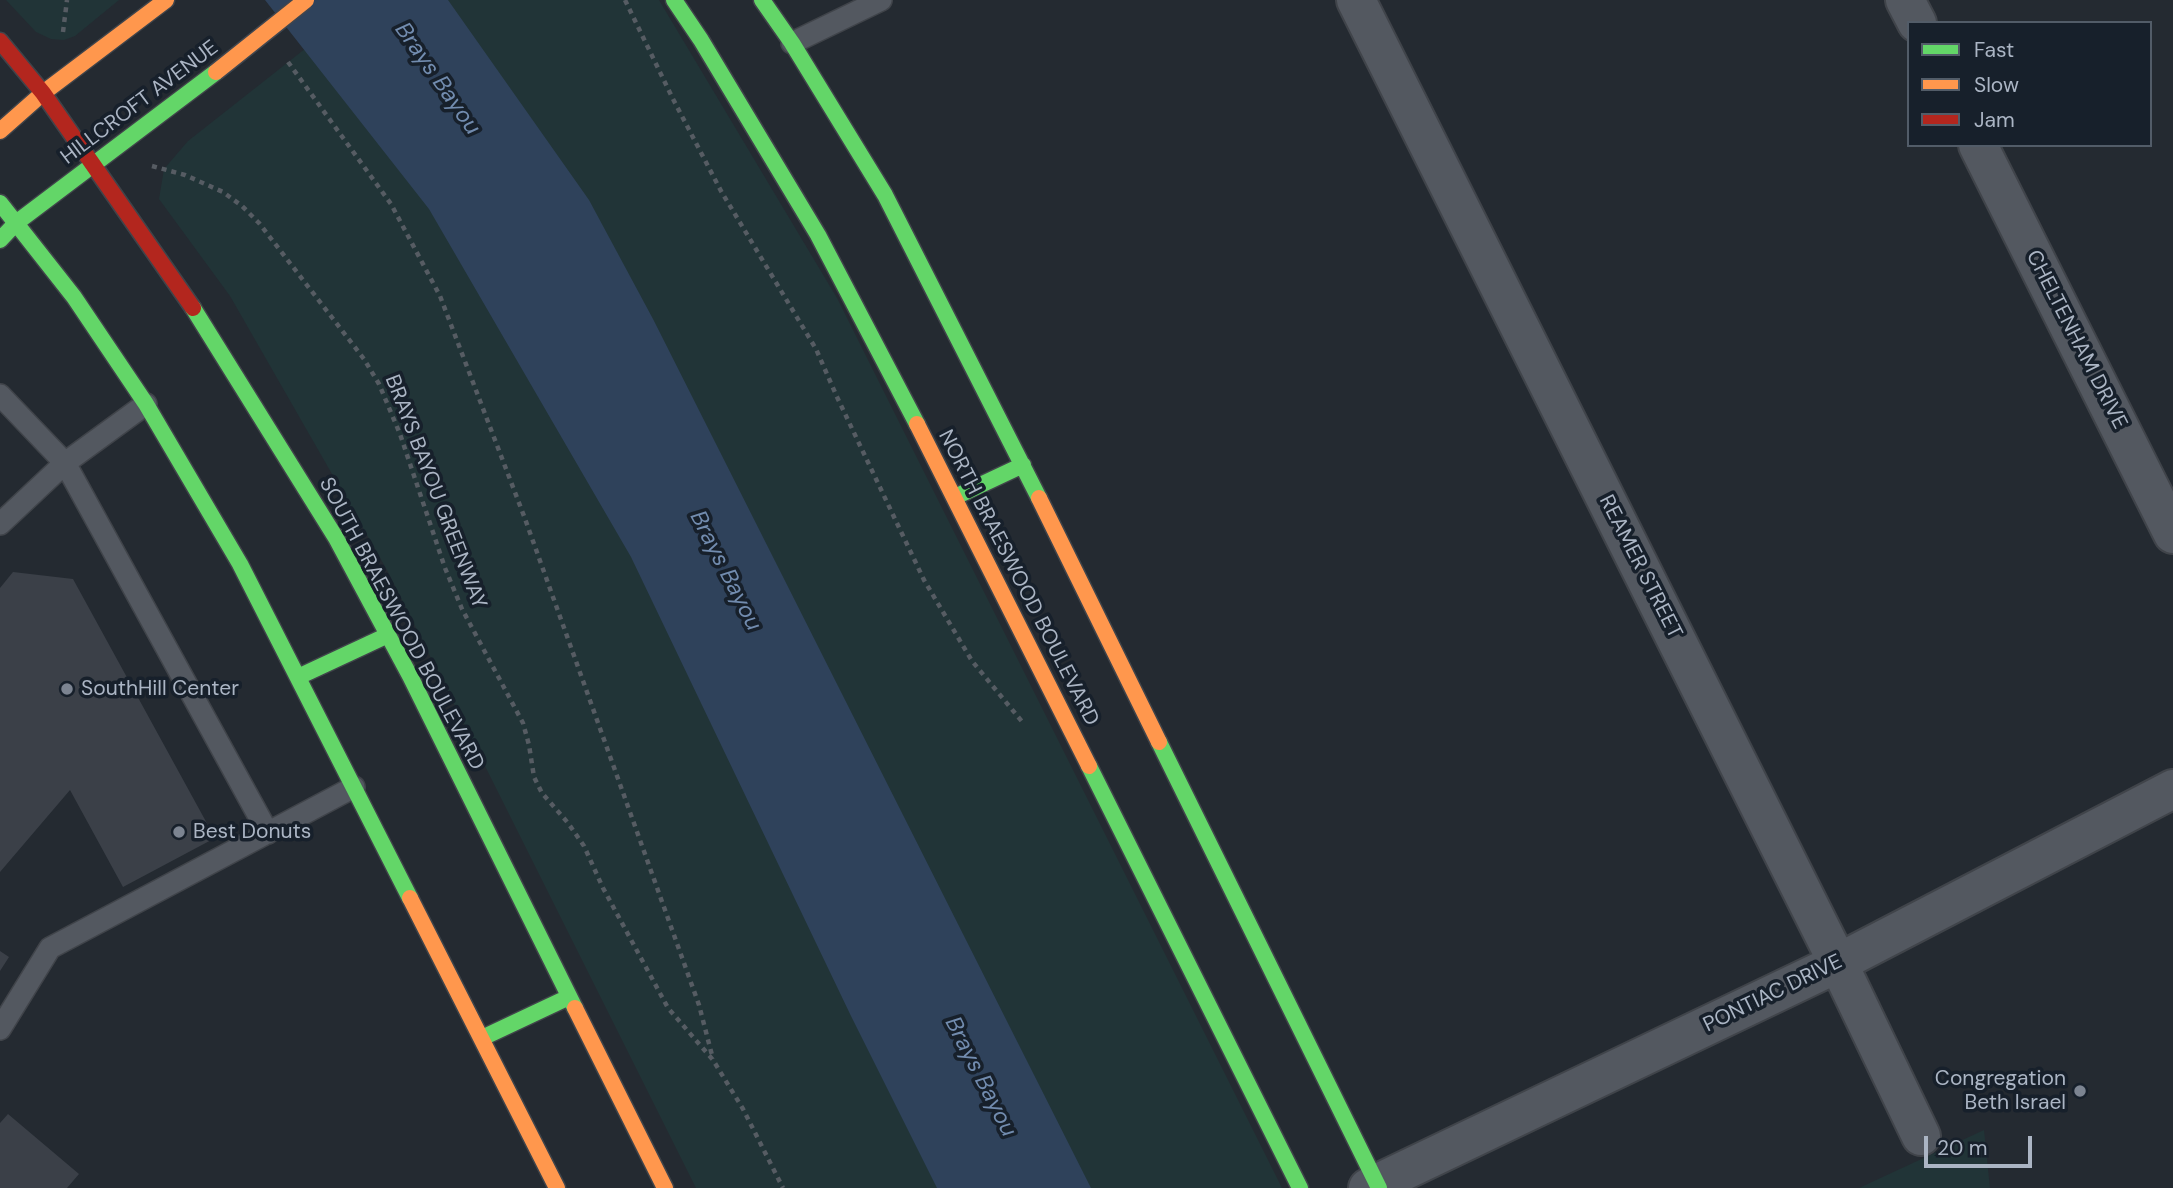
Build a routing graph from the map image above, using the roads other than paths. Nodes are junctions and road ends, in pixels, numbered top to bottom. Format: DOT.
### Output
graph roads {
  1 [pos="306,0"];
  2 [pos="674,0"];
  3 [pos="762,0"];
  4 [pos="881,0"];
  5 [pos="1356,0"];
  6 [pos="1905,0"];
  7 [pos="162,2"];
  8 [pos="1916,21"];
  9 [pos="0,41"];
  10 [pos="792,43"];
  11 [pos="43,93"];
  12 [pos="0,131"];
  13 [pos="1979,147"];
  14 [pos="93,164"];
  15 [pos="0,204"];
  16 [pos="16,223"];
  17 [pos="0,240"];
  18 [pos="0,395"];
  19 [pos="146,404"];
  20 [pos="65,463"];
  21 [pos="1023,465"];
  22 [pos="955,497"];
  23 [pos="0,524"];
  24 [pos="2173,534"];
  25 [pos="388,635"];
  26 [pos="298,677"];
  27 [pos="354,787"];
  28 [pos="2173,789"];
  29 [pos="268,833"];
  30 [pos="1838,963"];
  31 [pos="569,997"];
  32 [pos="0,1028"];
  33 [pos="481,1038"];
  34 [pos="1922,1136"];
  35 [pos="1375,1186"];
  36 [pos="557,1188"];
  37 [pos="665,1188"];
  38 [pos="1300,1188"];
  1 -- 14 [label="main road, HILLCROFT AVENUE, bridge"];
  2 -- 22 [label="main road, NORTH BRAESWOOD BOULEVARD"];
  3 -- 10 [label="main road"];
  4 -- 10 [label="lane"];
  5 -- 30 [label="street, REAMER STREET"];
  6 -- 8 [label="street"];
  7 -- 11 [label="main road"];
  9 -- 11 [label="main road, SOUTH BRAESWOOD BOULEVARD"];
  10 -- 21 [label="main road"];
  11 -- 12 [label="main road"];
  11 -- 14 [label="main road, SOUTH BRAESWOOD BOULEVARD"];
  13 -- 24 [label="street, CHELTENHAM DRIVE"];
  14 -- 16 [label="main road, HILLCROFT AVENUE"];
  14 -- 25 [label="main road, SOUTH BRAESWOOD BOULEVARD"];
  15 -- 16 [label="main road"];
  16 -- 17 [label="main road, HILLCROFT AVENUE"];
  16 -- 19 [label="main road"];
  18 -- 20 [label="lane"];
  19 -- 20 [label="lane"];
  19 -- 26 [label="main road"];
  20 -- 23 [label="lane"];
  20 -- 29 [label="lane"];
  21 -- 22 [label="main road"];
  21 -- 35 [label="main road"];
  22 -- 38 [label="main road, NORTH BRAESWOOD BOULEVARD"];
  25 -- 26 [label="main road"];
  25 -- 31 [label="main road, SOUTH BRAESWOOD BOULEVARD"];
  26 -- 27 [label="main road"];
  27 -- 29 [label="lane"];
  27 -- 33 [label="main road"];
  28 -- 30 [label="street, PONTIAC DRIVE"];
  29 -- 32 [label="lane"];
  30 -- 34 [label="street, REAMER STREET"];
  30 -- 35 [label="street, PONTIAC DRIVE"];
  31 -- 33 [label="main road"];
  31 -- 37 [label="main road, SOUTH BRAESWOOD BOULEVARD"];
  33 -- 36 [label="main road"];
}
